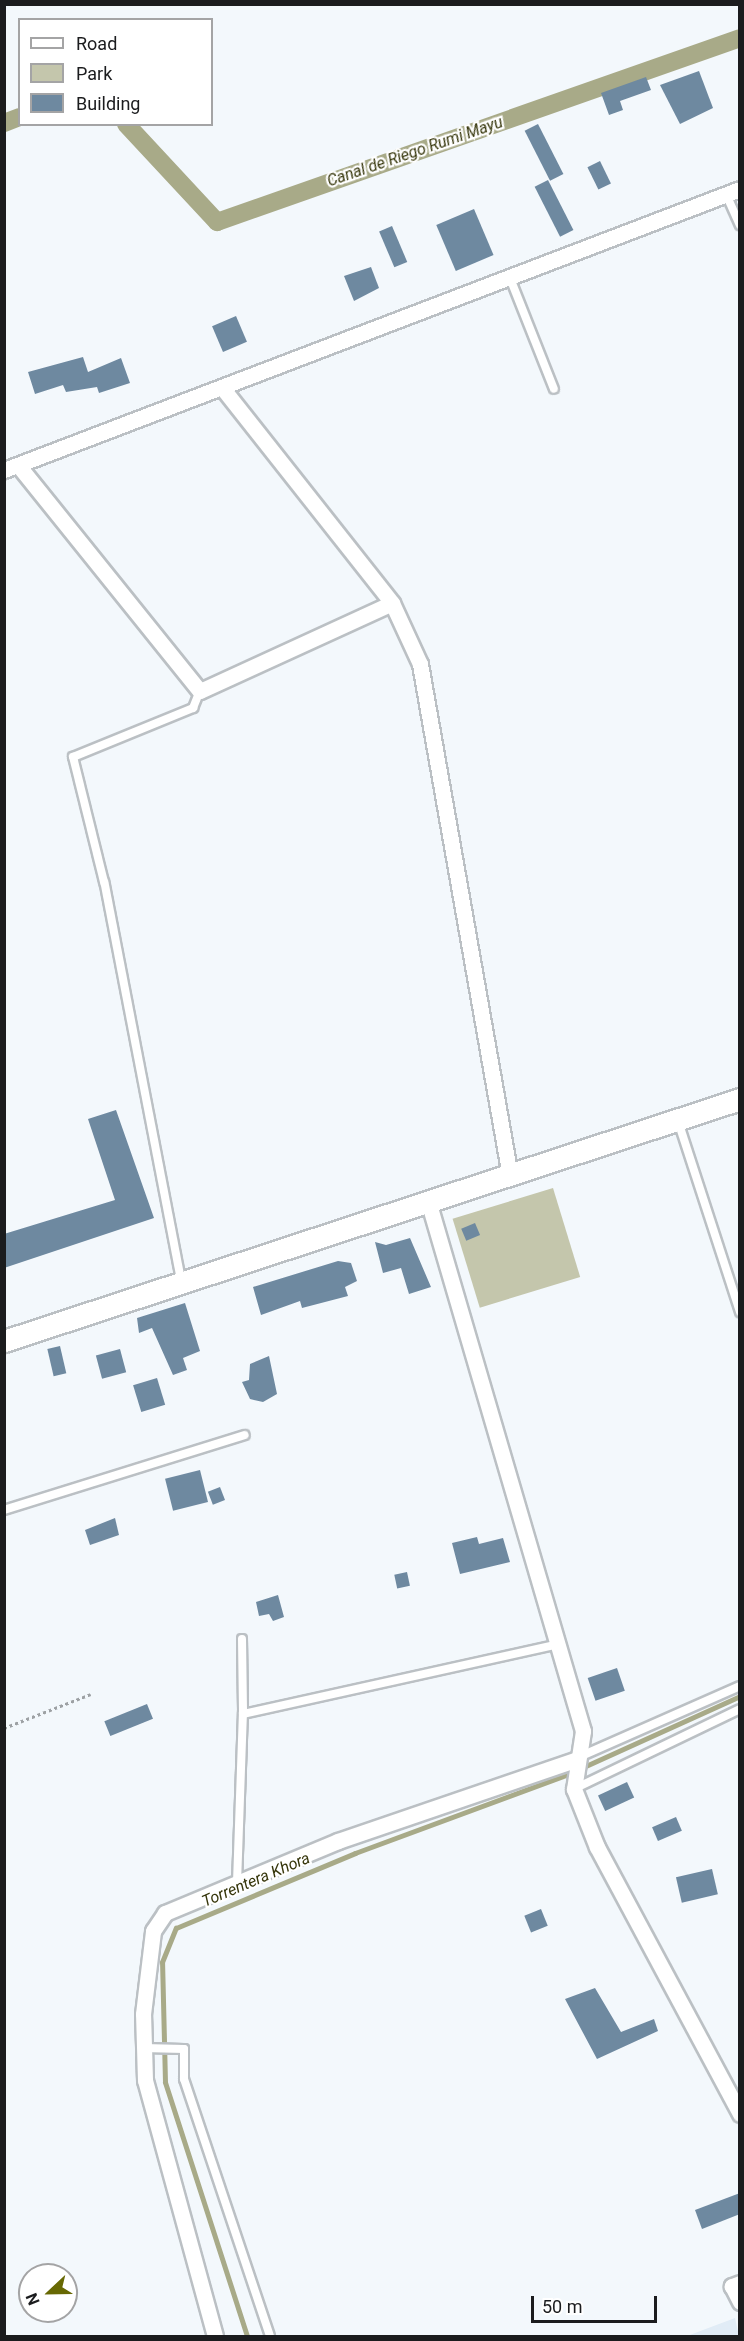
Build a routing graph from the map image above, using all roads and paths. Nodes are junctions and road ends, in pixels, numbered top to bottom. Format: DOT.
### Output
graph roads {
  1 [pos="733,192"];
  2 [pos="740,225"];
  3 [pos="510,278"];
  4 [pos="554,389"];
  5 [pos="224,390"];
  6 [pos="11,467"];
  7 [pos="392,603"];
  8 [pos="200,691"];
  9 [pos="740,1099"];
  10 [pos="678,1120"];
  11 [pos="510,1176"];
  12 [pos="429,1204"];
  13 [pos="182,1285"];
  14 [pos="740,1312"];
  15 [pos="4,1341"];
  16 [pos="245,1435"];
  17 [pos="4,1510"];
  18 [pos="242,1639"];
  19 [pos="560,1644"];
  20 [pos="740,1686"];
  21 [pos="92,1694"];
  22 [pos="740,1709"];
  23 [pos="243,1714"];
  24 [pos="4,1728"];
  25 [pos="574,1760"];
  26 [pos="574,1789"];
  27 [pos="237,1883"];
  28 [pos="143,2048"];
  29 [pos="740,2114"];
  30 [pos="740,2283"];
  31 [pos="740,2302"];
  32 [pos="215,2337"];
  33 [pos="270,2337"];
  1 -- 2 [label="lane"];
  1 -- 3 [label="street"];
  3 -- 4 [label="lane"];
  3 -- 5 [label="street"];
  5 -- 6 [label="street"];
  5 -- 7 [label="street"];
  6 -- 8 [label="street"];
  7 -- 8 [label="street"];
  7 -- 11 [label="street"];
  8 -- 13 [label="lane"];
  9 -- 10 [label="street"];
  10 -- 11 [label="street"];
  10 -- 14 [label="lane"];
  11 -- 12 [label="street"];
  12 -- 13 [label="street"];
  12 -- 19 [label="street"];
  13 -- 15 [label="street"];
  16 -- 17 [label="lane"];
  18 -- 23 [label="lane"];
  19 -- 23 [label="lane"];
  19 -- 25 [label="street"];
  20 -- 25 [label="lane"];
  21 -- 24 [label="path"];
  22 -- 26 [label="lane"];
  23 -- 27 [label="lane"];
  25 -- 26 [label="street"];
  25 -- 27 [label="street"];
  26 -- 29 [label="street"];
  27 -- 28 [label="street"];
  28 -- 32 [label="street"];
  28 -- 33 [label="lane"];
  30 -- 31 [label="street"];
}
